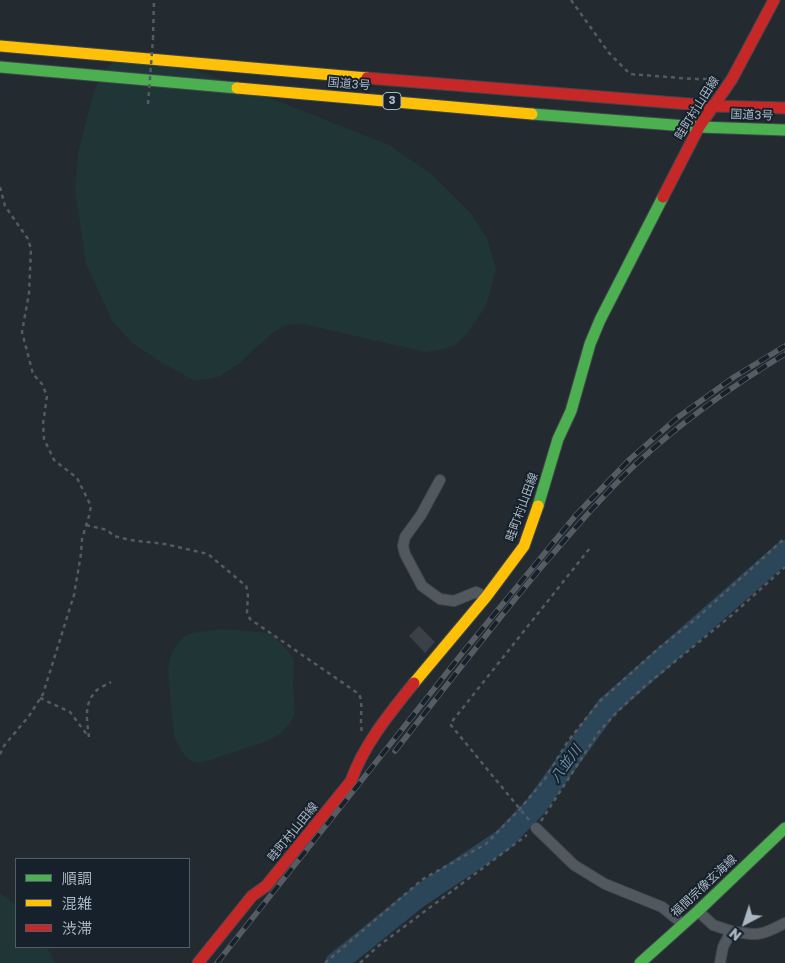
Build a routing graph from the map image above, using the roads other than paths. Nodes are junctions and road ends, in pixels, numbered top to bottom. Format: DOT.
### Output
graph roads {
  1 [pos="774,0"];
  2 [pos="0,46"];
  3 [pos="0,67"];
  4 [pos="714,106"];
  5 [pos="785,108"];
  6 [pos="698,127"];
  7 [pos="785,130"];
  8 [pos="440,480"];
  9 [pos="486,597"];
  10 [pos="536,828"];
  11 [pos="785,828"];
  12 [pos="698,911"];
  13 [pos="785,923"];
  14 [pos="683,924"];
  15 [pos="730,931"];
  16 [pos="198,963"];
  17 [pos="640,963"];
  18 [pos="720,963"];
  1 -- 4 [label="main road, 畦町村山田線"];
  2 -- 4 [label="main road, 国道3号 / 3"];
  3 -- 6 [label="main road, 国道3号 / 3"];
  4 -- 5 [label="main road, 国道3号 / 3"];
  4 -- 6 [label="main road, 畦町村山田線"];
  6 -- 7 [label="main road, 国道3号 / 3"];
  6 -- 9 [label="main road, 畦町村山田線"];
  8 -- 9 [label="street"];
  9 -- 16 [label="main road, 畦町村山田線"];
  10 -- 14 [label="street"];
  11 -- 12 [label="main road, 福間宗像玄海線"];
  12 -- 14 [label="main road, 福間宗像玄海線"];
  12 -- 15 [label="street"];
  13 -- 15 [label="street"];
  14 -- 17 [label="main road, 福間宗像玄海線"];
  15 -- 18 [label="street"];
}
